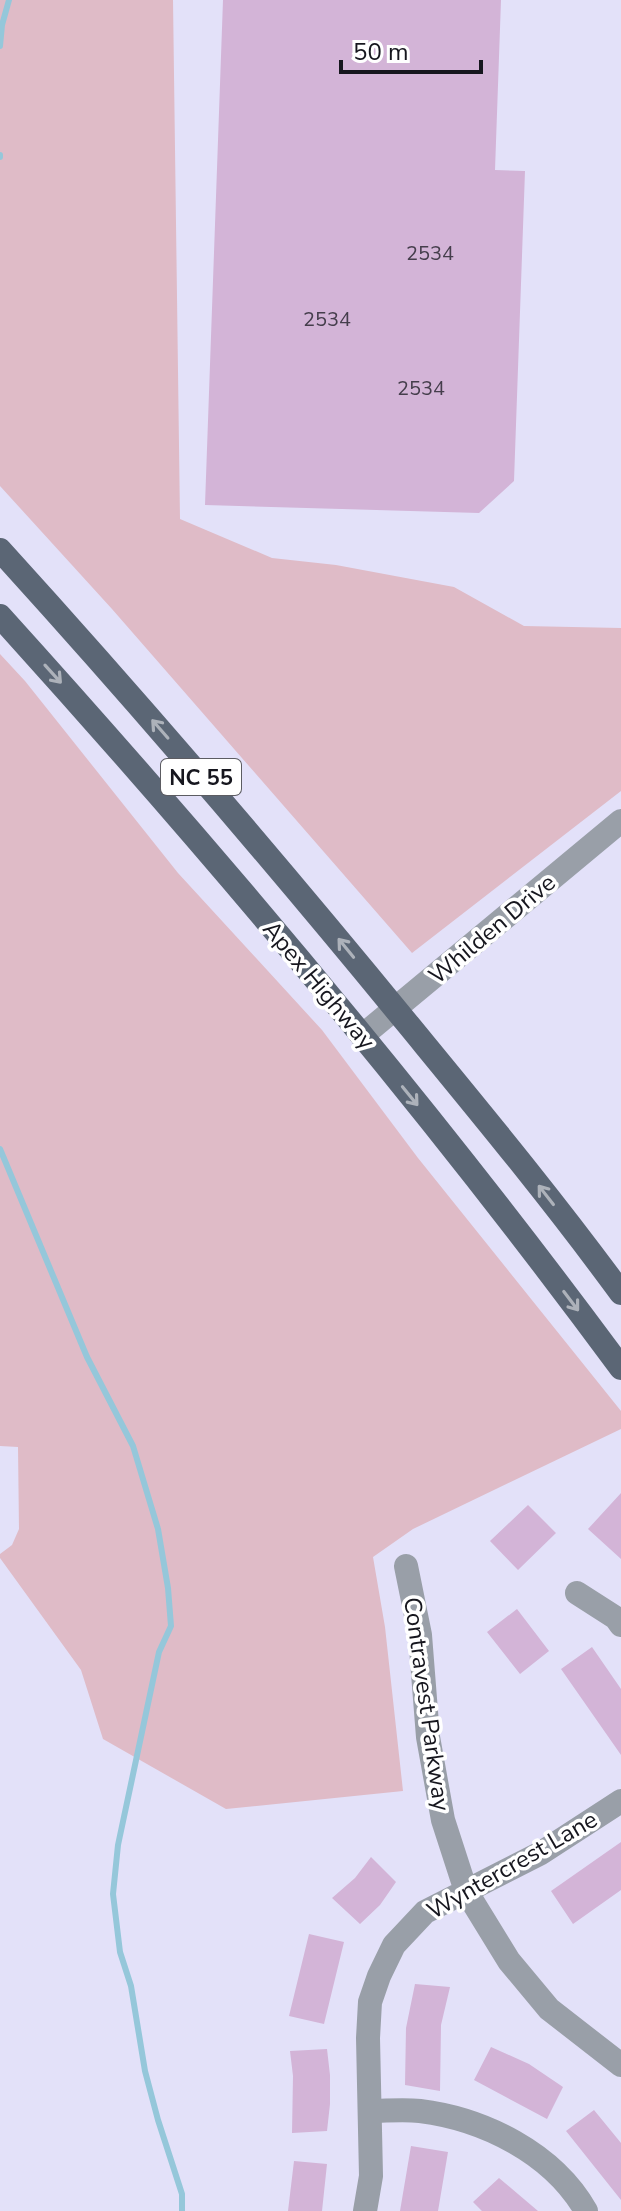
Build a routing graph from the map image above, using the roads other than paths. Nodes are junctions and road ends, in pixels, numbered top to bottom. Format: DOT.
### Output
graph roads {
  1 [pos="0,550"];
  2 [pos="0,616"];
  3 [pos="621,821"];
  4 [pos="396,1009"];
  5 [pos="362,1036"];
  6 [pos="621,1293"];
  7 [pos="621,1368"];
  8 [pos="406,1566"];
  9 [pos="577,1593"];
  10 [pos="621,1625"];
  11 [pos="621,1801"];
  12 [pos="466,1891"];
  13 [pos="621,2065"];
  14 [pos="370,2111"];
  15 [pos="365,2211"];
  16 [pos="586,2211"];
  4 -- 1 [label="main road, Apex Highway / NC 55, one-way"];
  2 -- 5 [label="main road, Apex Highway / NC 55, one-way"];
  3 -- 4 [label="street, Whilden Drive"];
  4 -- 5 [label="street, Whilden Drive"];
  6 -- 4 [label="main road, Apex Highway / NC 55, one-way"];
  5 -- 7 [label="main road, Apex Highway / NC 55, one-way"];
  8 -- 12 [label="street, Contravest Parkway"];
  9 -- 10 [label="street"];
  11 -- 12 [label="street, Wyntercrest Lane"];
  12 -- 13 [label="street, Contravest Parkway"];
  12 -- 14 [label="street, Wyntercrest Lane"];
  14 -- 15 [label="street, Wyntercrest Lane"];
  14 -- 16 [label="street"];
}
